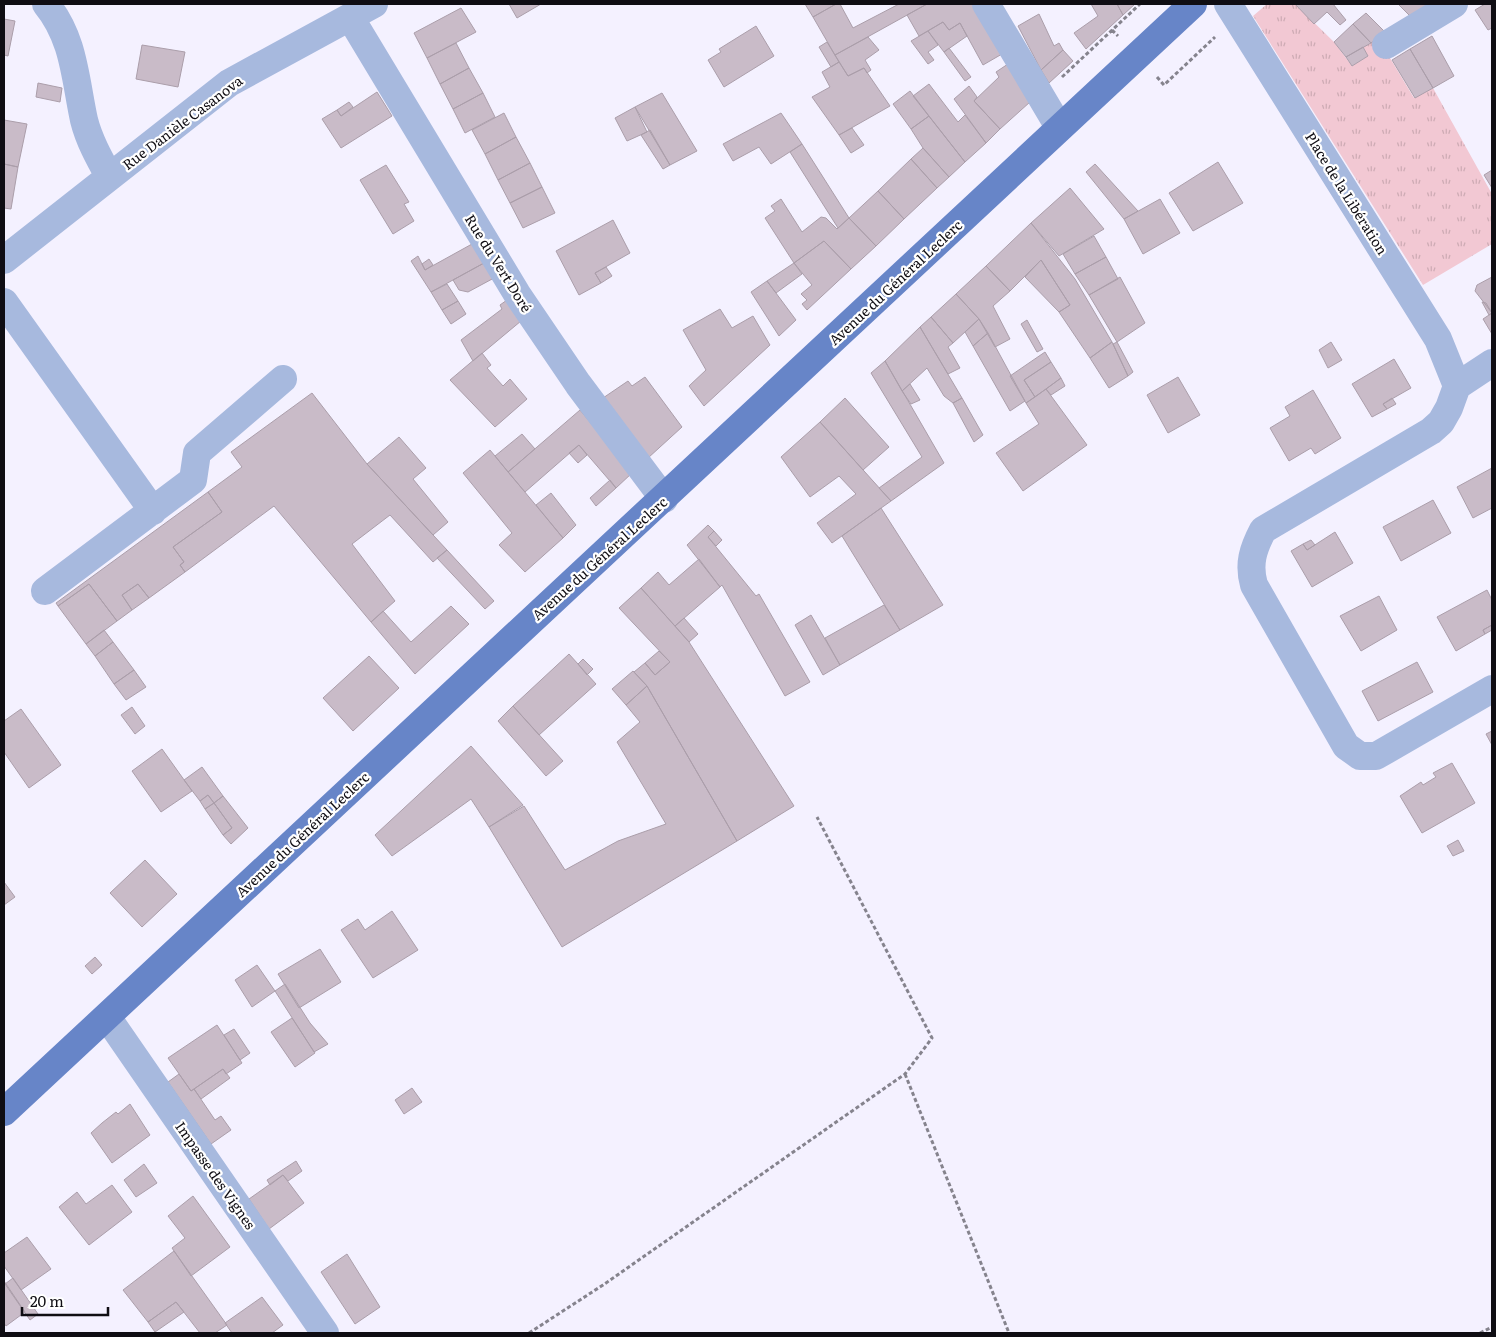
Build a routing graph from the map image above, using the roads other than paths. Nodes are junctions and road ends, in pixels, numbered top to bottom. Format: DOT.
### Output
graph roads {
  1 [pos="46,4"];
  2 [pos="374,4"];
  3 [pos="986,4"];
  4 [pos="1193,4"];
  5 [pos="1228,4"];
  6 [pos="1454,4"];
  7 [pos="350,17"];
  8 [pos="1386,45"];
  9 [pos="1060,127"];
  10 [pos="109,176"];
  11 [pos="4,260"];
  12 [pos="4,302"];
  13 [pos="1492,363"];
  14 [pos="283,379"];
  15 [pos="1457,386"];
  16 [pos="664,499"];
  17 [pos="153,511"];
  18 [pos="45,591"];
  19 [pos="1492,689"];
  20 [pos="107,1017"];
  21 [pos="4,1112"];
  22 [pos="325,1333"];
  1 -- 10 [label="street"];
  2 -- 7 [label="street, Rue Danièle Casanova"];
  3 -- 9 [label="street"];
  4 -- 9 [label="main road, Avenue du Général Leclerc"];
  5 -- 15 [label="street, Place de la Libération"];
  6 -- 8 [label="street"];
  7 -- 10 [label="street, Rue Danièle Casanova"];
  7 -- 16 [label="street, Rue du Vert Doré"];
  9 -- 16 [label="main road, Avenue du Général Leclerc"];
  10 -- 11 [label="street, Rue Danièle Casanova"];
  12 -- 17 [label="street"];
  13 -- 15 [label="street"];
  14 -- 17 [label="street"];
  15 -- 19 [label="street"];
  16 -- 20 [label="main road, Avenue du Général Leclerc"];
  17 -- 18 [label="street"];
  20 -- 21 [label="main road, Avenue du Général Leclerc"];
  20 -- 22 [label="street, Impasse des Vignes"];
}
